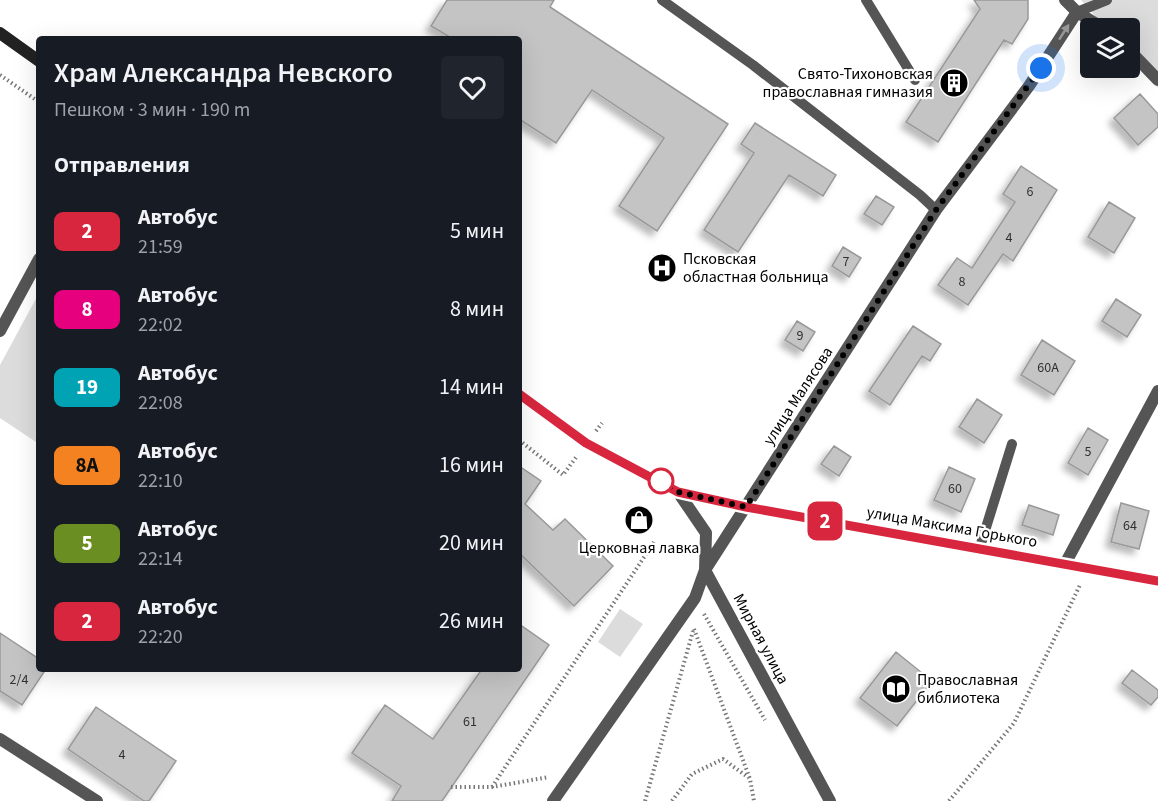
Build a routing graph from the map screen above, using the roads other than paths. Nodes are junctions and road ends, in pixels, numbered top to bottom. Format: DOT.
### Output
graph roads {
  1 [pos="662,0"];
  2 [pos="866,0"];
  3 [pos="1065,0"];
  4 [pos="1107,0"];
  5 [pos="1077,12"];
  6 [pos="1087,18"];
  7 [pos="0,33"];
  8 [pos="36,59"];
  9 [pos="1140,61"];
  10 [pos="915,80"];
  11 [pos="1158,80"];
  12 [pos="936,210"];
  13 [pos="36,265"];
  14 [pos="0,331"];
  15 [pos="1158,391"];
  16 [pos="522,396"];
  17 [pos="1012,444"];
  18 [pos="678,492"];
  19 [pos="746,507"];
  20 [pos="980,550"];
  21 [pos="1065,564"];
  22 [pos="705,570"];
  23 [pos="1158,581"];
  24 [pos="0,739"];
  25 [pos="97,801"];
  26 [pos="553,801"];
  27 [pos="830,801"];
  1 -- 12 [label="lane"];
  2 -- 10 [label="lane"];
  3 -- 5 [label="street"];
  4 -- 5 [label="lane"];
  5 -- 6 [label="street"];
  12 -- 5 [label="street, улица Малясова, one-way"];
  7 -- 8 [label="main road"];
  9 -- 11 [label="street"];
  12 -- 19 [label="street, улица Малясова"];
  13 -- 14 [label="street"];
  15 -- 21 [label="street"];
  16 -- 18 [label="main road, улица Максима Горького"];
  17 -- 20 [label="lane"];
  18 -- 19 [label="main road, улица Максима Горького"];
  18 -- 22 [label="street, Мирная улица"];
  19 -- 20 [label="main road, улица Максима Горького"];
  19 -- 22 [label="street, улица Малясова"];
  20 -- 21 [label="main road, улица Максима Горького"];
  21 -- 23 [label="main road, улица Максима Горького"];
  22 -- 26 [label="street, улица Малясова"];
  22 -- 27 [label="street, Мирная улица"];
  24 -- 25 [label="street"];
}
